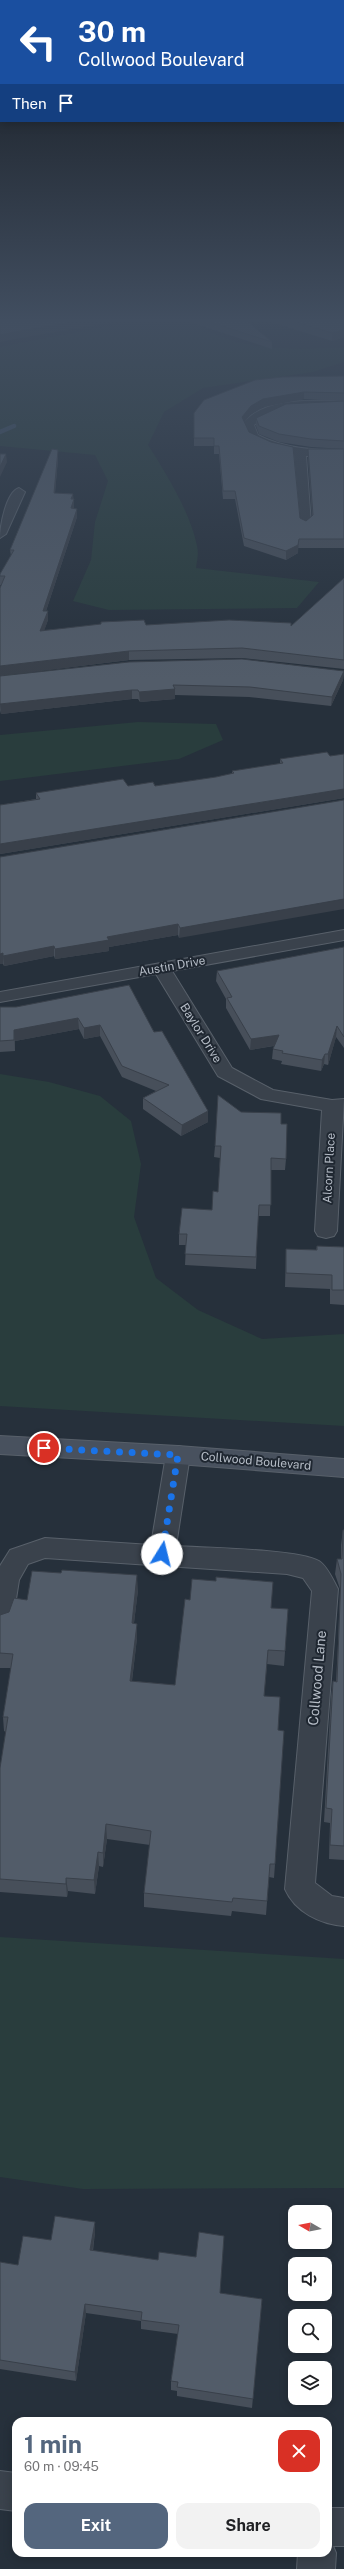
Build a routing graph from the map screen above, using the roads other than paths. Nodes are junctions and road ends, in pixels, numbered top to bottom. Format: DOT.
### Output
graph roads {
  1 [pos="259,441"];
  2 [pos="300,453"];
  3 [pos="344,453"];
  4 [pos="19,492"];
  5 [pos="305,524"];
  6 [pos="0,534"];
  7 [pos="344,935"];
  8 [pos="161,968"];
  9 [pos="0,997"];
  10 [pos="338,1105"];
  11 [pos="326,1230"];
  12 [pos="0,1445"];
  13 [pos="178,1455"];
  14 [pos="344,1468"];
  15 [pos="162,1554"];
  16 [pos="0,1618"];
  17 [pos="344,1912"];
  18 [pos="0,2490"];
  19 [pos="12,2492"];
  20 [pos="332,2527"];
  21 [pos="344,2527"];
  22 [pos="317,2557"];
  23 [pos="316,2569"];
  1 -- 2 [label="street"];
  2 -- 3 [label="street"];
  2 -- 5 [label="street"];
  4 -- 6 [label="street"];
  7 -- 8 [label="street, Austin Drive"];
  8 -- 9 [label="street, Austin Drive"];
  8 -- 10 [label="street, Baylor Drive"];
  10 -- 11 [label="street, Alcorn Place"];
  12 -- 13 [label="main road, Collwood Boulevard"];
  13 -- 14 [label="main road, Collwood Boulevard"];
  13 -- 15 [label="street"];
  15 -- 16 [label="street, Collwood Lane"];
  15 -- 17 [label="street, Collwood Lane"];
  18 -- 19 [label="street"];
  20 -- 21 [label="street"];
  22 -- 23 [label="street"];
}
